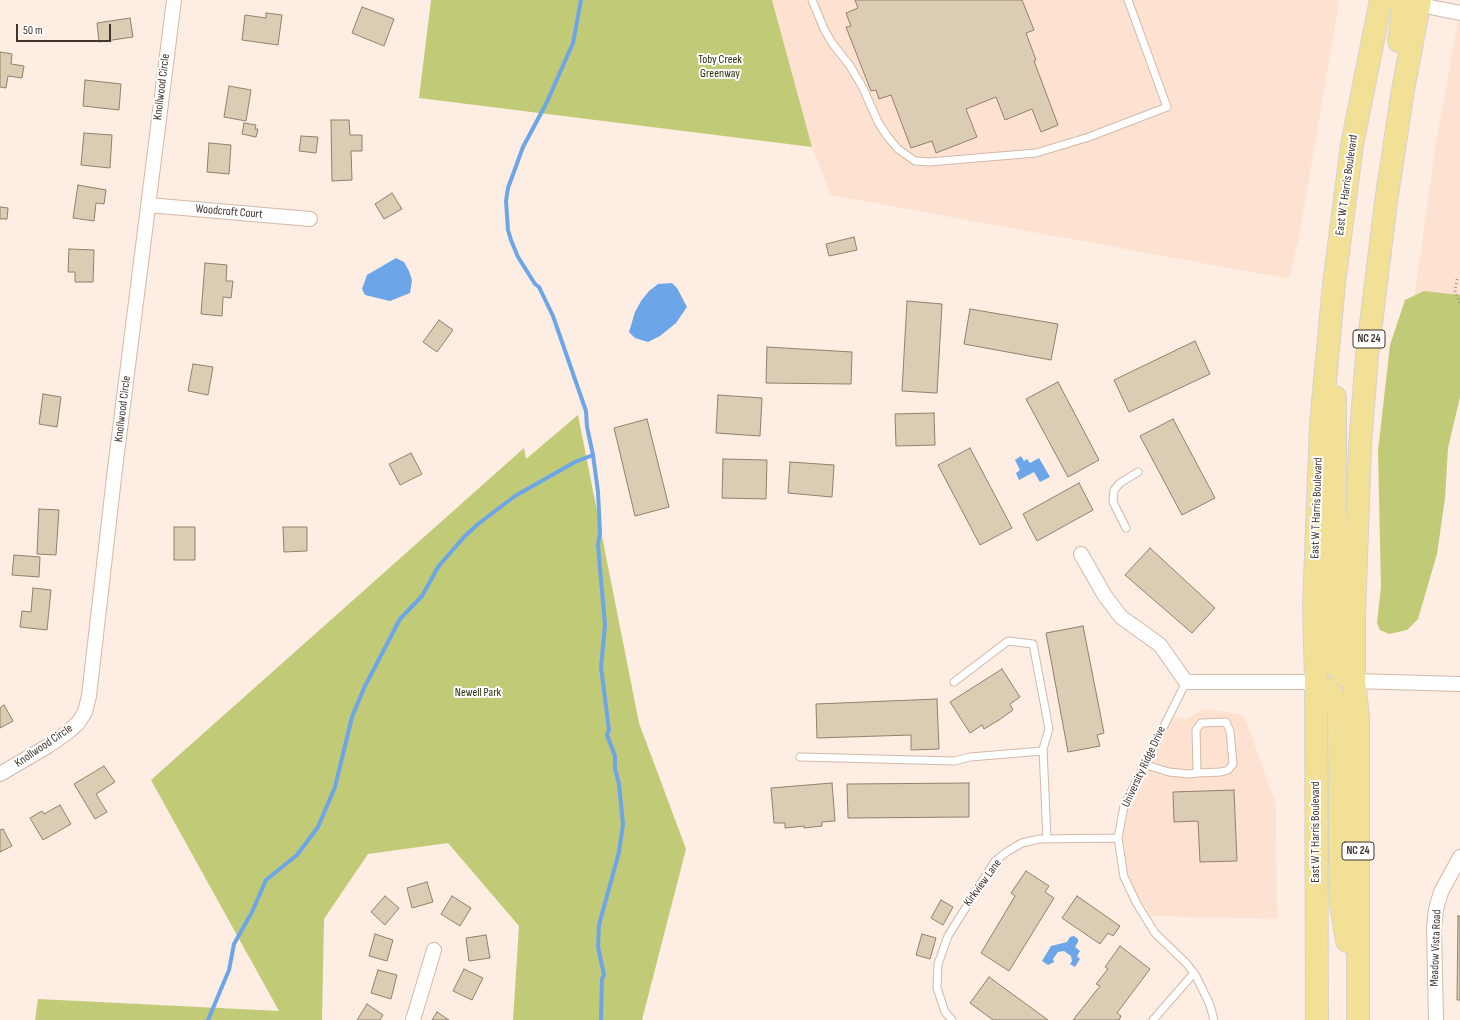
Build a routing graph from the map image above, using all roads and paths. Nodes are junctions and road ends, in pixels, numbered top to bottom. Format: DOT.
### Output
graph roads {
  1 [pos="174,0"];
  2 [pos="812,0"];
  3 [pos="1128,0"];
  4 [pos="1399,1"];
  5 [pos="1460,13"];
  6 [pos="148,205"];
  7 [pos="310,219"];
  8 [pos="1457,278"];
  9 [pos="1460,304"];
  10 [pos="1328,335"];
  11 [pos="1138,472"];
  12 [pos="1126,528"];
  13 [pos="1081,554"];
  14 [pos="1354,681"];
  15 [pos="954,682"];
  16 [pos="1186,682"];
  17 [pos="1316,682"];
  18 [pos="1460,684"];
  19 [pos="1043,751"];
  20 [pos="800,757"];
  21 [pos="1144,764"];
  22 [pos="1197,773"];
  23 [pos="0,774"];
  24 [pos="1118,838"];
  25 [pos="1046,839"];
  26 [pos="1460,857"];
  27 [pos="434,950"];
  28 [pos="1194,973"];
  29 [pos="1358,998"];
  30 [pos="413,1020"];
  31 [pos="952,1020"];
  32 [pos="1153,1020"];
  33 [pos="1214,1020"];
  34 [pos="1317,1020"];
  35 [pos="1358,1020"];
  36 [pos="1436,1020"];
  1 -- 6 [label="street, Knollwood Circle"];
  2 -- 3 [label="lane"];
  4 -- 5 [label="street"];
  4 -- 10 [label="main road, East W T Harris Boulevard"];
  4 -- 14 [label="main road, NC 24"];
  6 -- 7 [label="street, Woodcroft Court"];
  6 -- 23 [label="street, Knollwood Circle"];
  8 -- 9 [label="path"];
  10 -- 14 [label="main road"];
  10 -- 17 [label="main road, East W T Harris Boulevard"];
  11 -- 12 [label="lane"];
  13 -- 16 [label="street"];
  14 -- 18 [label="street"];
  14 -- 29 [label="main road, NC 24"];
  15 -- 19 [label="lane"];
  16 -- 17 [label="street"];
  16 -- 21 [label="lane, University Ridge Drive"];
  17 -- 29 [label="main road"];
  17 -- 34 [label="main road, East W T Harris Boulevard"];
  19 -- 20 [label="lane"];
  19 -- 25 [label="lane"];
  21 -- 22 [label="lane"];
  21 -- 24 [label="lane, University Ridge Drive"];
  22 -- 22 [label="lane"];
  24 -- 25 [label="lane, Kirkview Lane"];
  24 -- 28 [label="lane, University Ridge Drive"];
  25 -- 31 [label="lane, Kirkview Lane"];
  26 -- 36 [label="street, Meadow Vista Road"];
  27 -- 30 [label="street"];
  28 -- 32 [label="lane"];
  28 -- 33 [label="lane, University Ridge Drive"];
  29 -- 35 [label="main road, NC 24"];
}
